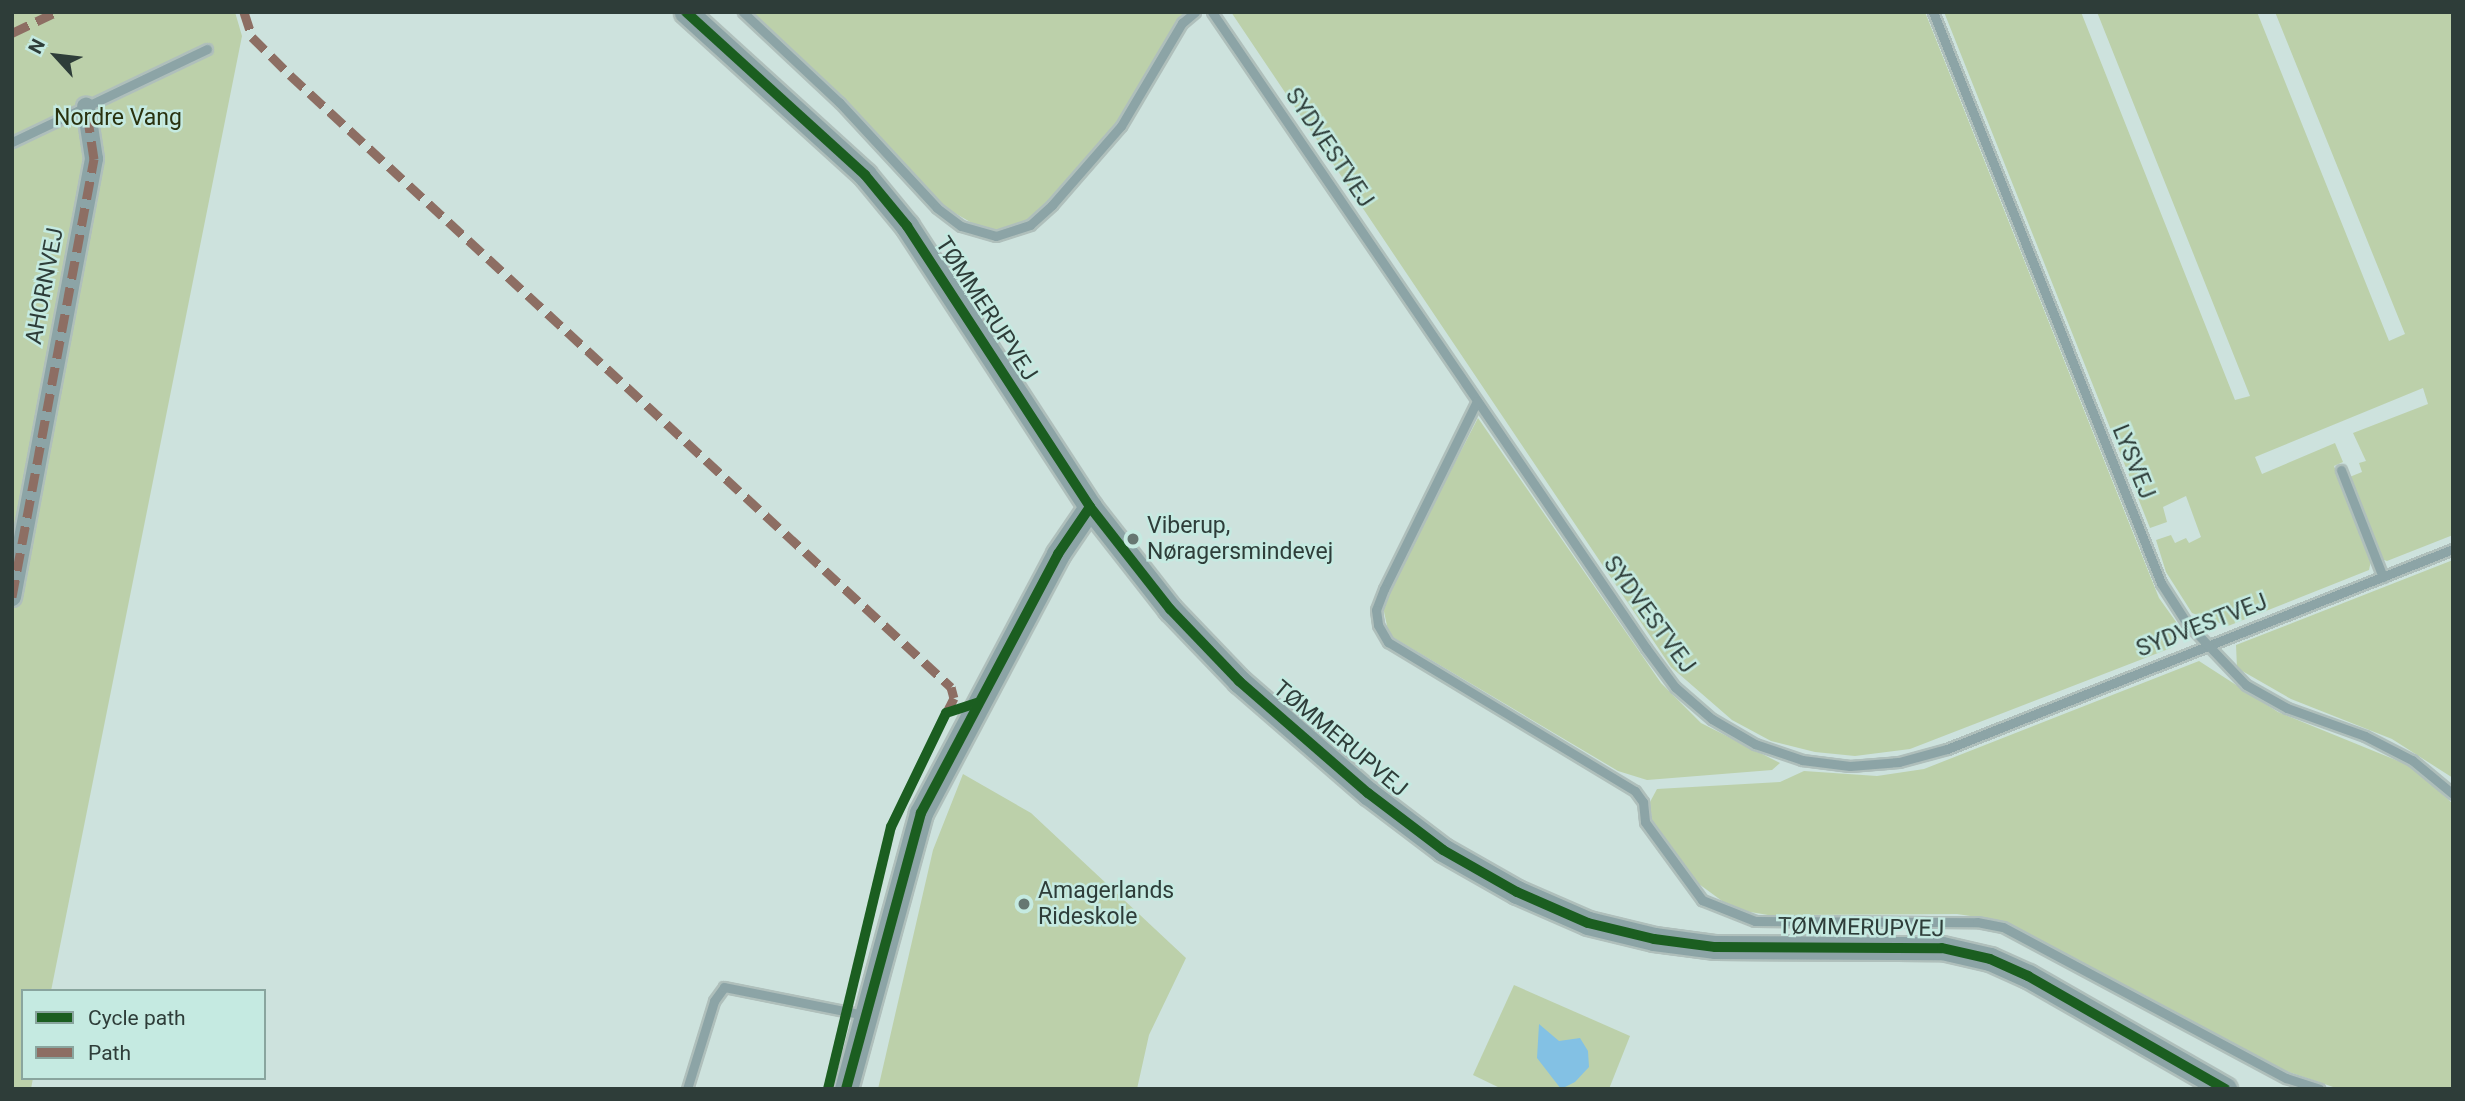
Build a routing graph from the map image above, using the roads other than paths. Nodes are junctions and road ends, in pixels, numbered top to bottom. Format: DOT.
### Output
graph roads {
  1 [pos="686,12"];
  2 [pos="743,12"];
  3 [pos="1195,12"];
  4 [pos="1212,12"];
  5 [pos="1933,12"];
  6 [pos="207,49"];
  7 [pos="86,107"];
  8 [pos="12,142"];
  9 [pos="1477,401"];
  10 [pos="2341,470"];
  11 [pos="1090,507"];
  12 [pos="2453,549"];
  13 [pos="2383,577"];
  14 [pos="12,597"];
  15 [pos="2207,643"];
  16 [pos="2453,794"];
  17 [pos="864,1015"];
  18 [pos="687,1089"];
  19 [pos="845,1089"];
  20 [pos="2225,1089"];
  21 [pos="2319,1089"];
  1 -- 11 [label="street, TØMMERUPVEJ"];
  2 -- 3 [label="lane"];
  4 -- 9 [label="lane, SYDVESTVEJ"];
  5 -- 15 [label="lane, LYSVEJ"];
  6 -- 7 [label="lane"];
  7 -- 8 [label="lane"];
  7 -- 14 [label="street, AHORNVEJ"];
  9 -- 15 [label="lane, SYDVESTVEJ"];
  9 -- 21 [label="lane"];
  10 -- 13 [label="lane"];
  11 -- 17 [label="street"];
  11 -- 20 [label="street, TØMMERUPVEJ"];
  12 -- 13 [label="lane, SYDVESTVEJ"];
  13 -- 15 [label="lane, SYDVESTVEJ"];
  15 -- 16 [label="lane, LYSVEJ"];
  17 -- 18 [label="lane"];
  17 -- 19 [label="street"];
}
